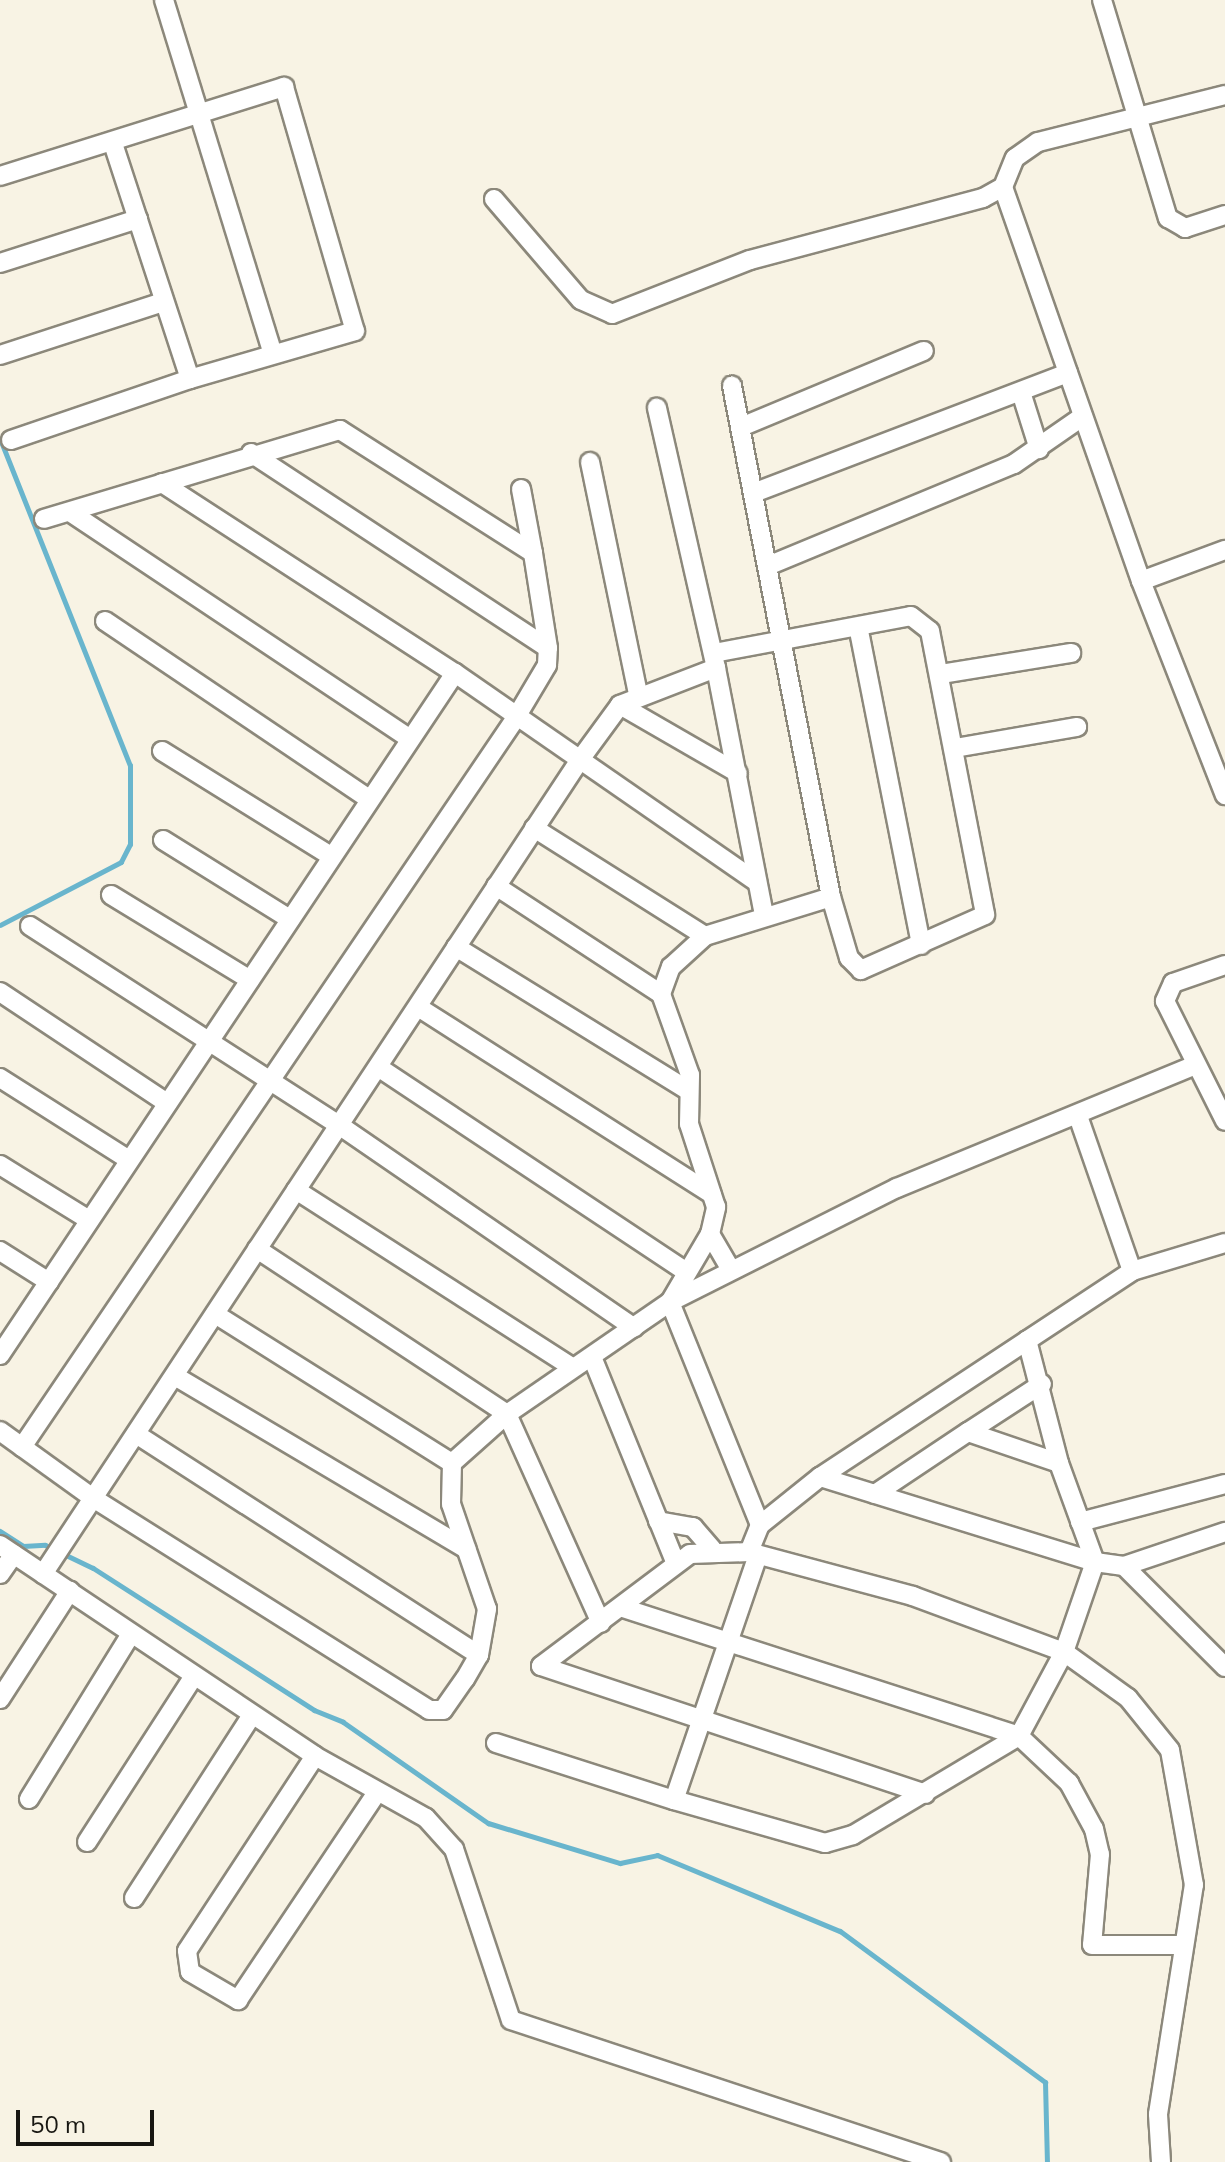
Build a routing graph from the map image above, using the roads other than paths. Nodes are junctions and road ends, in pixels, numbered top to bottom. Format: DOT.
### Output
graph roads {
  1 [pos="164,0"];
  2 [pos="1102,0"];
  3 [pos="1225,95"];
  4 [pos="201,114"];
  5 [pos="1134,114"];
  6 [pos="113,143"];
  7 [pos="0,176"];
  8 [pos="1003,187"];
  9 [pos="494,199"];
  10 [pos="1225,215"];
  11 [pos="138,219"];
  12 [pos="0,263"];
  13 [pos="163,302"];
  14 [pos="924,351"];
  15 [pos="272,352"];
  16 [pos="0,355"];
  17 [pos="1068,373"];
  18 [pos="190,379"];
  19 [pos="732,386"];
  20 [pos="1021,392"];
  21 [pos="657,408"];
  22 [pos="1082,417"];
  23 [pos="741,427"];
  24 [pos="11,440"];
  25 [pos="1039,449"];
  26 [pos="251,453"];
  27 [pos="590,462"];
  28 [pos="162,483"];
  29 [pos="521,489"];
  30 [pos="756,492"];
  31 [pos="70,512"];
  32 [pos="44,519"];
  33 [pos="1225,550"];
  34 [pos="533,553"];
  35 [pos="770,565"];
  36 [pos="1141,581"];
  37 [pos="105,621"];
  38 [pos="859,631"];
  39 [pos="785,641"];
  40 [pos="548,648"];
  41 [pos="1071,653"];
  42 [pos="715,661"];
  43 [pos="455,673"];
  44 [pos="941,674"];
  45 [pos="638,694"];
  46 [pos="620,705"];
  47 [pos="515,719"];
  48 [pos="1077,727"];
  49 [pos="410,739"];
  50 [pos="955,748"];
  51 [pos="162,751"];
  52 [pos="579,761"];
  53 [pos="738,773"];
  54 [pos="1225,795"];
  55 [pos="369,799"];
  56 [pos="534,828"];
  57 [pos="163,840"];
  58 [pos="332,857"];
  59 [pos="754,880"];
  60 [pos="496,886"];
  61 [pos="111,895"];
  62 [pos="831,897"];
  63 [pos="764,914"];
  64 [pos="290,919"];
  65 [pos="30,926"];
  66 [pos="705,936"];
  67 [pos="921,945"];
  68 [pos="456,947"];
  69 [pos="1225,965"];
  70 [pos="250,980"];
  71 [pos="0,992"];
  72 [pos="661,994"];
  73 [pos="418,1007"];
  74 [pos="208,1042"];
  75 [pos="1195,1065"];
  76 [pos="378,1067"];
  77 [pos="0,1078"];
  78 [pos="272,1082"];
  79 [pos="689,1091"];
  80 [pos="167,1103"];
  81 [pos="1078,1116"];
  82 [pos="1225,1121"];
  83 [pos="339,1125"];
  84 [pos="129,1160"];
  85 [pos="0,1165"];
  86 [pos="296,1190"];
  87 [pos="712,1194"];
  88 [pos="89,1220"];
  89 [pos="710,1234"];
  90 [pos="1225,1243"];
  91 [pos="257,1249"];
  92 [pos="0,1251"];
  93 [pos="731,1270"];
  94 [pos="1132,1271"];
  95 [pos="686,1272"];
  96 [pos="49,1282"];
  97 [pos="670,1302"];
  98 [pos="215,1314"];
  99 [pos="634,1328"];
  100 [pos="1027,1340"];
  101 [pos="2,1346"];
  102 [pos="592,1357"];
  103 [pos="573,1368"];
  104 [pos="175,1376"];
  105 [pos="1042,1384"];
  106 [pos="507,1414"];
  107 [pos="0,1431"];
  108 [pos="968,1432"];
  109 [pos="136,1434"];
  110 [pos="22,1447"];
  111 [pos="452,1463"];
  112 [pos="1059,1463"];
  113 [pos="820,1477"];
  114 [pos="1225,1484"];
  115 [pos="875,1494"];
  116 [pos="93,1498"];
  117 [pos="658,1521"];
  118 [pos="1080,1522"];
  119 [pos="760,1525"];
  120 [pos="1221,1538"];
  121 [pos="466,1549"];
  122 [pos="712,1549"];
  123 [pos="7,1550"];
  124 [pos="753,1553"];
  125 [pos="53,1559"];
  126 [pos="1095,1562"];
  127 [pos="676,1564"];
  128 [pos="1124,1566"];
  129 [pos="0,1574"];
  130 [pos="70,1591"];
  131 [pos="623,1608"];
  132 [pos="601,1623"];
  133 [pos="131,1634"];
  134 [pos="724,1642"];
  135 [pos="1064,1652"];
  136 [pos="479,1655"];
  137 [pos="1225,1667"];
  138 [pos="194,1676"];
  139 [pos="0,1699"];
  140 [pos="252,1715"];
  141 [pos="698,1723"];
  142 [pos="1019,1736"];
  143 [pos="496,1743"];
  144 [pos="315,1756"];
  145 [pos="377,1792"];
  146 [pos="925,1794"];
  147 [pos="29,1799"];
  148 [pos="674,1800"];
  149 [pos="87,1842"];
  150 [pos="134,1898"];
  151 [pos="1183,1945"];
  152 [pos="941,2162"];
  153 [pos="1161,2162"];
  1 -- 4 [label="street"];
  2 -- 5 [label="street"];
  3 -- 5 [label="street"];
  4 -- 6 [label="street"];
  4 -- 15 [label="street"];
  4 -- 15 [label="street"];
  5 -- 8 [label="street"];
  5 -- 10 [label="street"];
  6 -- 7 [label="street"];
  6 -- 11 [label="street"];
  8 -- 9 [label="street"];
  8 -- 17 [label="street"];
  11 -- 12 [label="street"];
  11 -- 13 [label="street"];
  13 -- 16 [label="street"];
  13 -- 18 [label="street"];
  14 -- 23 [label="street"];
  15 -- 18 [label="street"];
  17 -- 20 [label="street"];
  17 -- 22 [label="street"];
  18 -- 24 [label="street"];
  19 -- 23 [label="street"];
  20 -- 25 [label="street"];
  20 -- 30 [label="street"];
  21 -- 42 [label="street"];
  22 -- 25 [label="street"];
  22 -- 36 [label="street"];
  23 -- 30 [label="street"];
  25 -- 35 [label="street"];
  26 -- 28 [label="street"];
  26 -- 34 [label="street"];
  26 -- 40 [label="street"];
  27 -- 45 [label="street"];
  28 -- 31 [label="street"];
  28 -- 43 [label="street"];
  29 -- 34 [label="street"];
  30 -- 35 [label="street"];
  31 -- 32 [label="street"];
  31 -- 49 [label="street"];
  33 -- 36 [label="street"];
  34 -- 40 [label="street"];
  35 -- 39 [label="street"];
  36 -- 54 [label="street"];
  37 -- 55 [label="street"];
  38 -- 39 [label="street"];
  38 -- 44 [label="street"];
  38 -- 67 [label="street"];
  39 -- 42 [label="street"];
  39 -- 62 [label="street"];
  40 -- 47 [label="street"];
  41 -- 44 [label="street"];
  42 -- 45 [label="street"];
  42 -- 53 [label="street"];
  43 -- 47 [label="street"];
  43 -- 49 [label="street"];
  44 -- 50 [label="street"];
  45 -- 46 [label="street"];
  46 -- 52 [label="street"];
  46 -- 53 [label="street"];
  47 -- 52 [label="street"];
  47 -- 78 [label="street"];
  48 -- 50 [label="street"];
  49 -- 55 [label="street"];
  50 -- 67 [label="street"];
  51 -- 58 [label="street"];
  52 -- 56 [label="street"];
  52 -- 59 [label="street"];
  53 -- 59 [label="street"];
  55 -- 58 [label="street"];
  56 -- 60 [label="street"];
  56 -- 66 [label="street"];
  57 -- 64 [label="street"];
  58 -- 64 [label="street"];
  59 -- 63 [label="street"];
  60 -- 68 [label="street"];
  60 -- 72 [label="street"];
  61 -- 70 [label="street"];
  62 -- 63 [label="street"];
  62 -- 67 [label="street"];
  63 -- 66 [label="street"];
  64 -- 70 [label="street"];
  65 -- 74 [label="street"];
  66 -- 72 [label="street"];
  68 -- 73 [label="street"];
  68 -- 79 [label="street"];
  69 -- 75 [label="street"];
  70 -- 74 [label="street"];
  71 -- 80 [label="street"];
  72 -- 79 [label="street"];
  73 -- 76 [label="street"];
  73 -- 87 [label="street"];
  74 -- 78 [label="street"];
  74 -- 80 [label="street"];
  75 -- 81 [label="street"];
  75 -- 82 [label="street"];
  76 -- 83 [label="street"];
  76 -- 95 [label="street"];
  77 -- 84 [label="street"];
  78 -- 83 [label="street"];
  78 -- 110 [label="street"];
  79 -- 87 [label="street"];
  80 -- 84 [label="street"];
  81 -- 93 [label="street"];
  81 -- 94 [label="street"];
  83 -- 86 [label="street"];
  83 -- 99 [label="street"];
  84 -- 88 [label="street"];
  85 -- 88 [label="street"];
  86 -- 91 [label="street"];
  86 -- 103 [label="street"];
  87 -- 89 [label="street"];
  88 -- 96 [label="street"];
  89 -- 93 [label="street"];
  89 -- 95 [label="street"];
  90 -- 94 [label="street"];
  91 -- 98 [label="street"];
  91 -- 106 [label="street"];
  92 -- 96 [label="street"];
  93 -- 97 [label="street"];
  94 -- 100 [label="street"];
  95 -- 97 [label="street"];
  96 -- 101 [label="street"];
  97 -- 99 [label="street"];
  97 -- 119 [label="street"];
  98 -- 104 [label="street"];
  98 -- 111 [label="street"];
  99 -- 102 [label="street"];
  100 -- 105 [label="street"];
  100 -- 113 [label="street"];
  102 -- 103 [label="street"];
  102 -- 117 [label="street"];
  103 -- 106 [label="street"];
  104 -- 109 [label="street"];
  104 -- 121 [label="street"];
  105 -- 108 [label="street"];
  105 -- 112 [label="street"];
  106 -- 111 [label="street"];
  106 -- 132 [label="street"];
  107 -- 110 [label="street"];
  108 -- 112 [label="street"];
  108 -- 115 [label="street"];
  109 -- 116 [label="street"];
  109 -- 136 [label="street"];
  110 -- 116 [label="street"];
  111 -- 121 [label="street"];
  112 -- 118 [label="street"];
  113 -- 115 [label="street"];
  113 -- 119 [label="street"];
  114 -- 118 [label="street"];
  115 -- 126 [label="street"];
  116 -- 125 [label="street"];
  116 -- 136 [label="street"];
  117 -- 122 [label="street"];
  117 -- 127 [label="street"];
  118 -- 126 [label="street"];
  119 -- 124 [label="street"];
  120 -- 128 [label="street"];
  121 -- 136 [label="street"];
  122 -- 124 [label="street"];
  122 -- 127 [label="street"];
  123 -- 125 [label="street"];
  123 -- 129 [label="street"];
  124 -- 134 [label="street"];
  124 -- 135 [label="street"];
  125 -- 130 [label="street"];
  126 -- 128 [label="street"];
  126 -- 135 [label="street"];
  127 -- 131 [label="street"];
  128 -- 137 [label="street"];
  130 -- 133 [label="street"];
  130 -- 139 [label="street"];
  131 -- 132 [label="street"];
  131 -- 134 [label="street"];
  132 -- 141 [label="street"];
  133 -- 138 [label="street"];
  133 -- 147 [label="street"];
  134 -- 141 [label="street"];
  134 -- 142 [label="street"];
  135 -- 142 [label="street"];
  135 -- 151 [label="street"];
  138 -- 140 [label="street"];
  138 -- 149 [label="street"];
  140 -- 144 [label="street"];
  140 -- 150 [label="street"];
  141 -- 146 [label="street"];
  141 -- 148 [label="street"];
  142 -- 146 [label="street"];
  142 -- 151 [label="street"];
  143 -- 148 [label="street"];
  144 -- 145 [label="street"];
  144 -- 145 [label="street"];
  145 -- 152 [label="street"];
  146 -- 148 [label="street"];
  151 -- 153 [label="street"];
}
